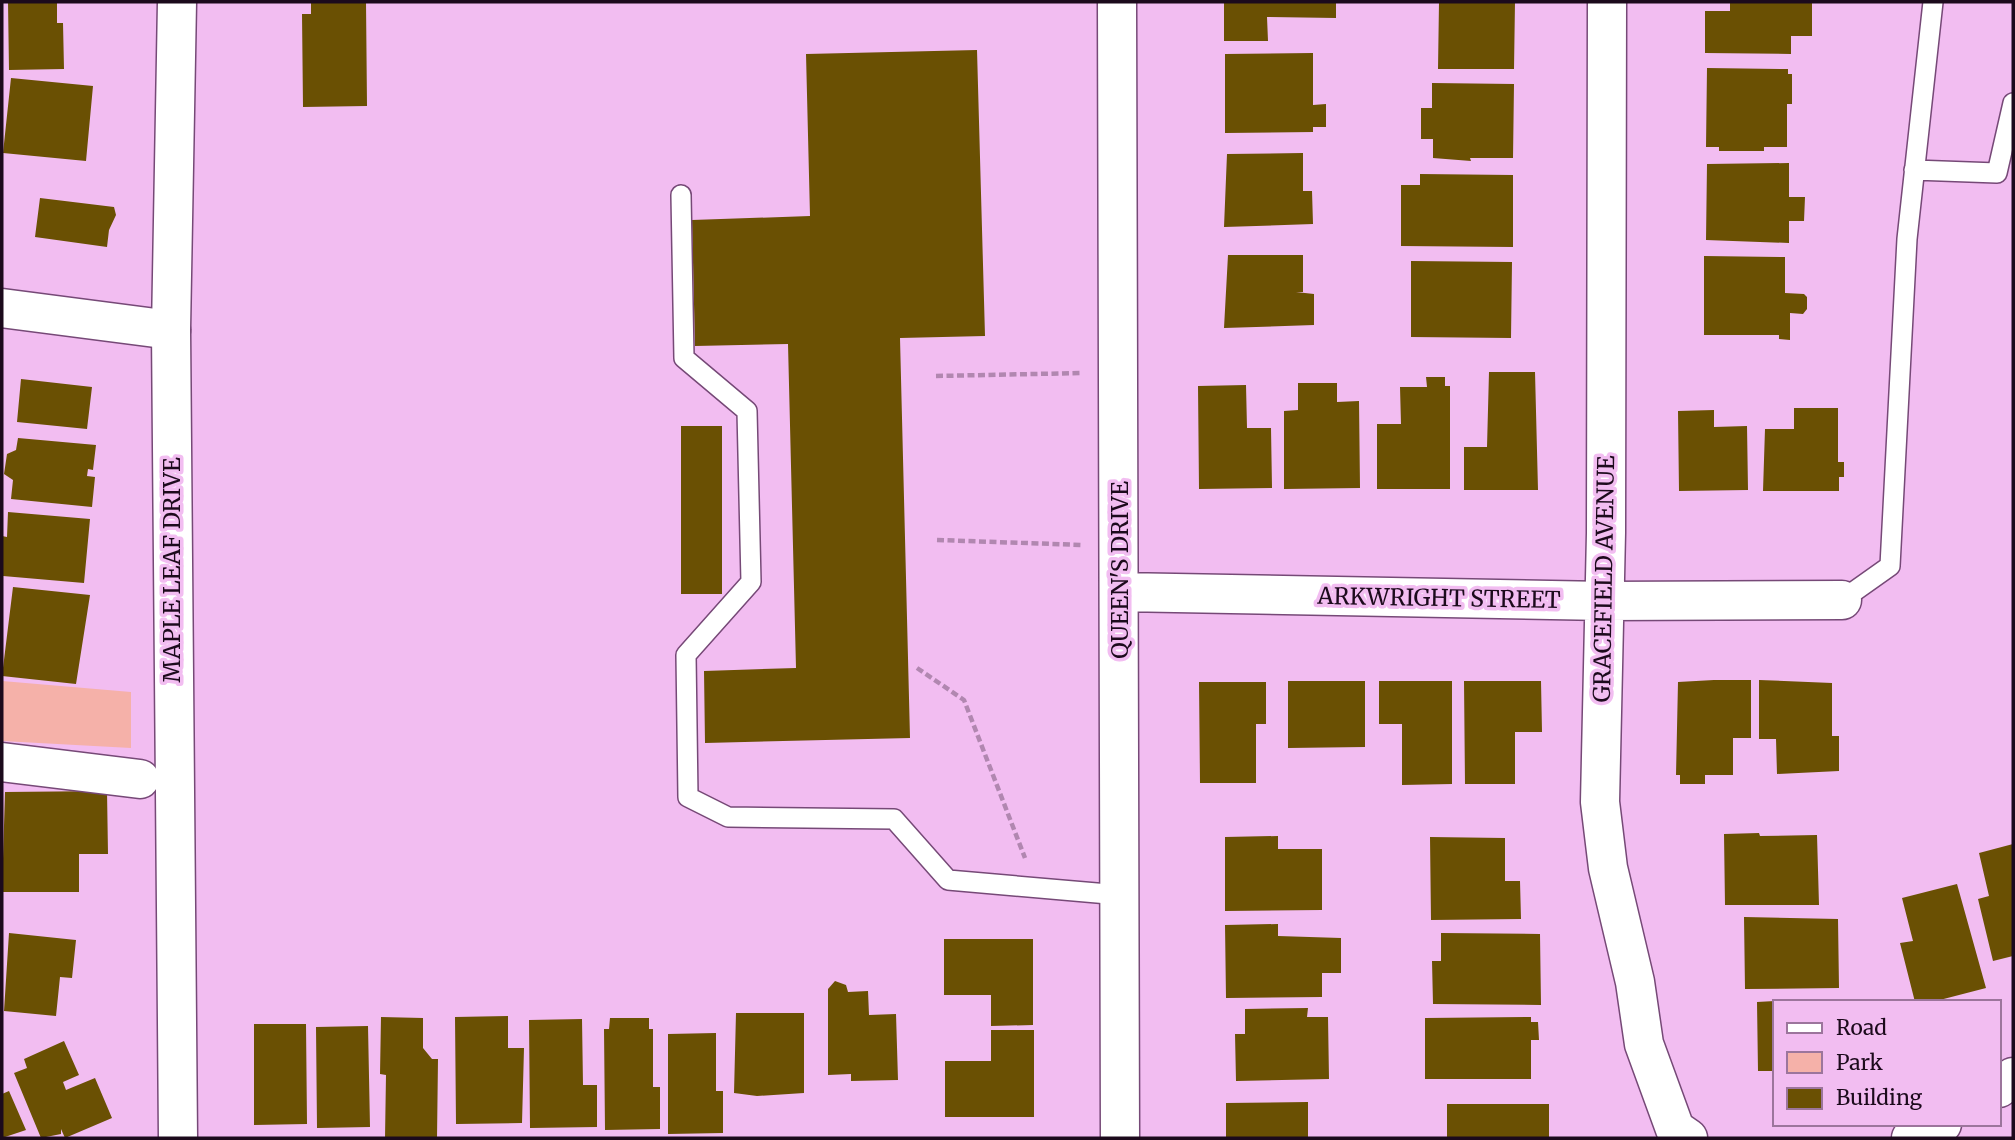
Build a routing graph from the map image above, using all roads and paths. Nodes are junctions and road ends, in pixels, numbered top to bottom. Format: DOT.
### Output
graph roads {
  1 [pos="177,2"];
  2 [pos="1117,2"];
  3 [pos="1606,2"];
  4 [pos="1933,2"];
  5 [pos="2013,103"];
  6 [pos="1914,170"];
  7 [pos="681,195"];
  8 [pos="2,308"];
  9 [pos="171,330"];
  10 [pos="1119,373"];
  11 [pos="936,376"];
  12 [pos="937,540"];
  13 [pos="1120,547"];
  14 [pos="1120,592"];
  15 [pos="1842,600"];
  16 [pos="1605,601"];
  17 [pos="917,668"];
  18 [pos="2,762"];
  19 [pos="139,779"];
  20 [pos="1028,866"];
  21 [pos="1120,895"];
  22 [pos="1938,1126"];
  23 [pos="178,1138"];
  24 [pos="1121,1138"];
  25 [pos="1688,1138"];
  26 [pos="1911,1138"];
  1 -- 9 [label="street, MAPLE LEAF DRIVE"];
  2 -- 10 [label="street, QUEEN'S DRIVE"];
  3 -- 16 [label="street, GRACEFIELD AVENUE"];
  4 -- 6 [label="lane"];
  5 -- 6 [label="lane"];
  6 -- 15 [label="lane"];
  7 -- 21 [label="lane"];
  8 -- 9 [label="street"];
  9 -- 23 [label="street, MAPLE LEAF DRIVE"];
  10 -- 11 [label="path"];
  10 -- 13 [label="street, QUEEN'S DRIVE"];
  12 -- 13 [label="path"];
  13 -- 14 [label="street, QUEEN'S DRIVE"];
  14 -- 16 [label="street, ARKWRIGHT STREET"];
  14 -- 21 [label="street, QUEEN'S DRIVE"];
  15 -- 16 [label="street, ARKWRIGHT STREET"];
  16 -- 25 [label="street, GRACEFIELD AVENUE"];
  17 -- 20 [label="path"];
  18 -- 19 [label="street"];
  21 -- 24 [label="street, QUEEN'S DRIVE"];
  22 -- 26 [label="street"];
}
